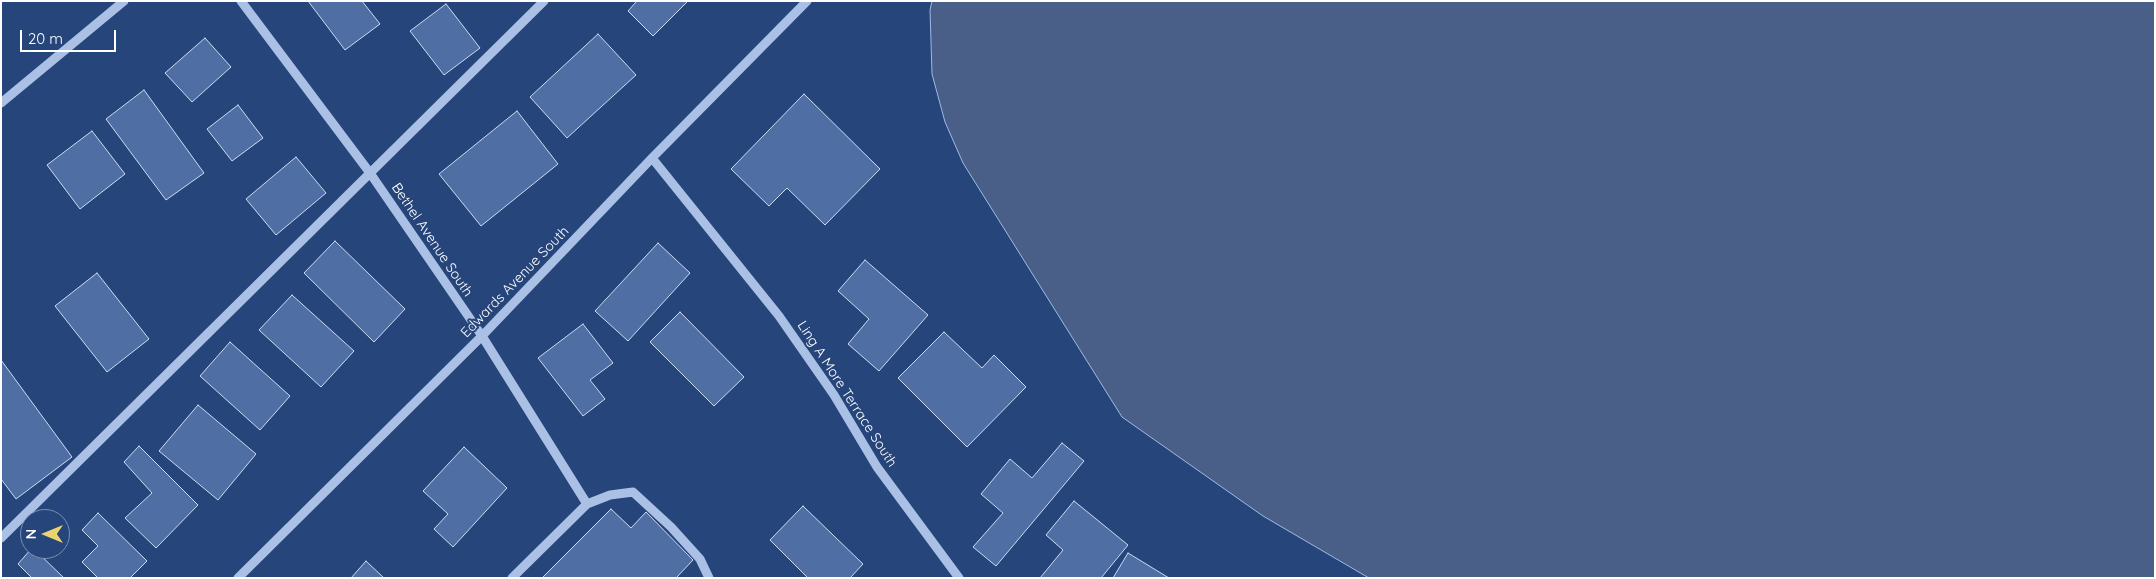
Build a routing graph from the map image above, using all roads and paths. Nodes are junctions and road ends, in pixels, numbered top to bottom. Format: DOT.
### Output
graph roads {
  1 [pos="124,1"];
  2 [pos="241,1"];
  3 [pos="544,1"];
  4 [pos="807,1"];
  5 [pos="1,103"];
  6 [pos="652,158"];
  7 [pos="370,174"];
  8 [pos="482,336"];
  9 [pos="587,504"];
  10 [pos="1,538"];
  11 [pos="238,578"];
  12 [pos="512,578"];
  13 [pos="709,578"];
  14 [pos="959,578"];
  1 -- 5 [label="street"];
  2 -- 7 [label="street, Bethel Avenue South"];
  3 -- 7 [label="street"];
  4 -- 6 [label="street, Edwards Avenue South"];
  6 -- 8 [label="street, Edwards Avenue South"];
  6 -- 14 [label="street, Ling A More Terrace South"];
  7 -- 8 [label="street, Bethel Avenue South"];
  7 -- 10 [label="street"];
  8 -- 9 [label="street, Bethel Avenue South"];
  8 -- 11 [label="street, Edwards Avenue South"];
  9 -- 12 [label="street"];
  9 -- 13 [label="street"];
}
